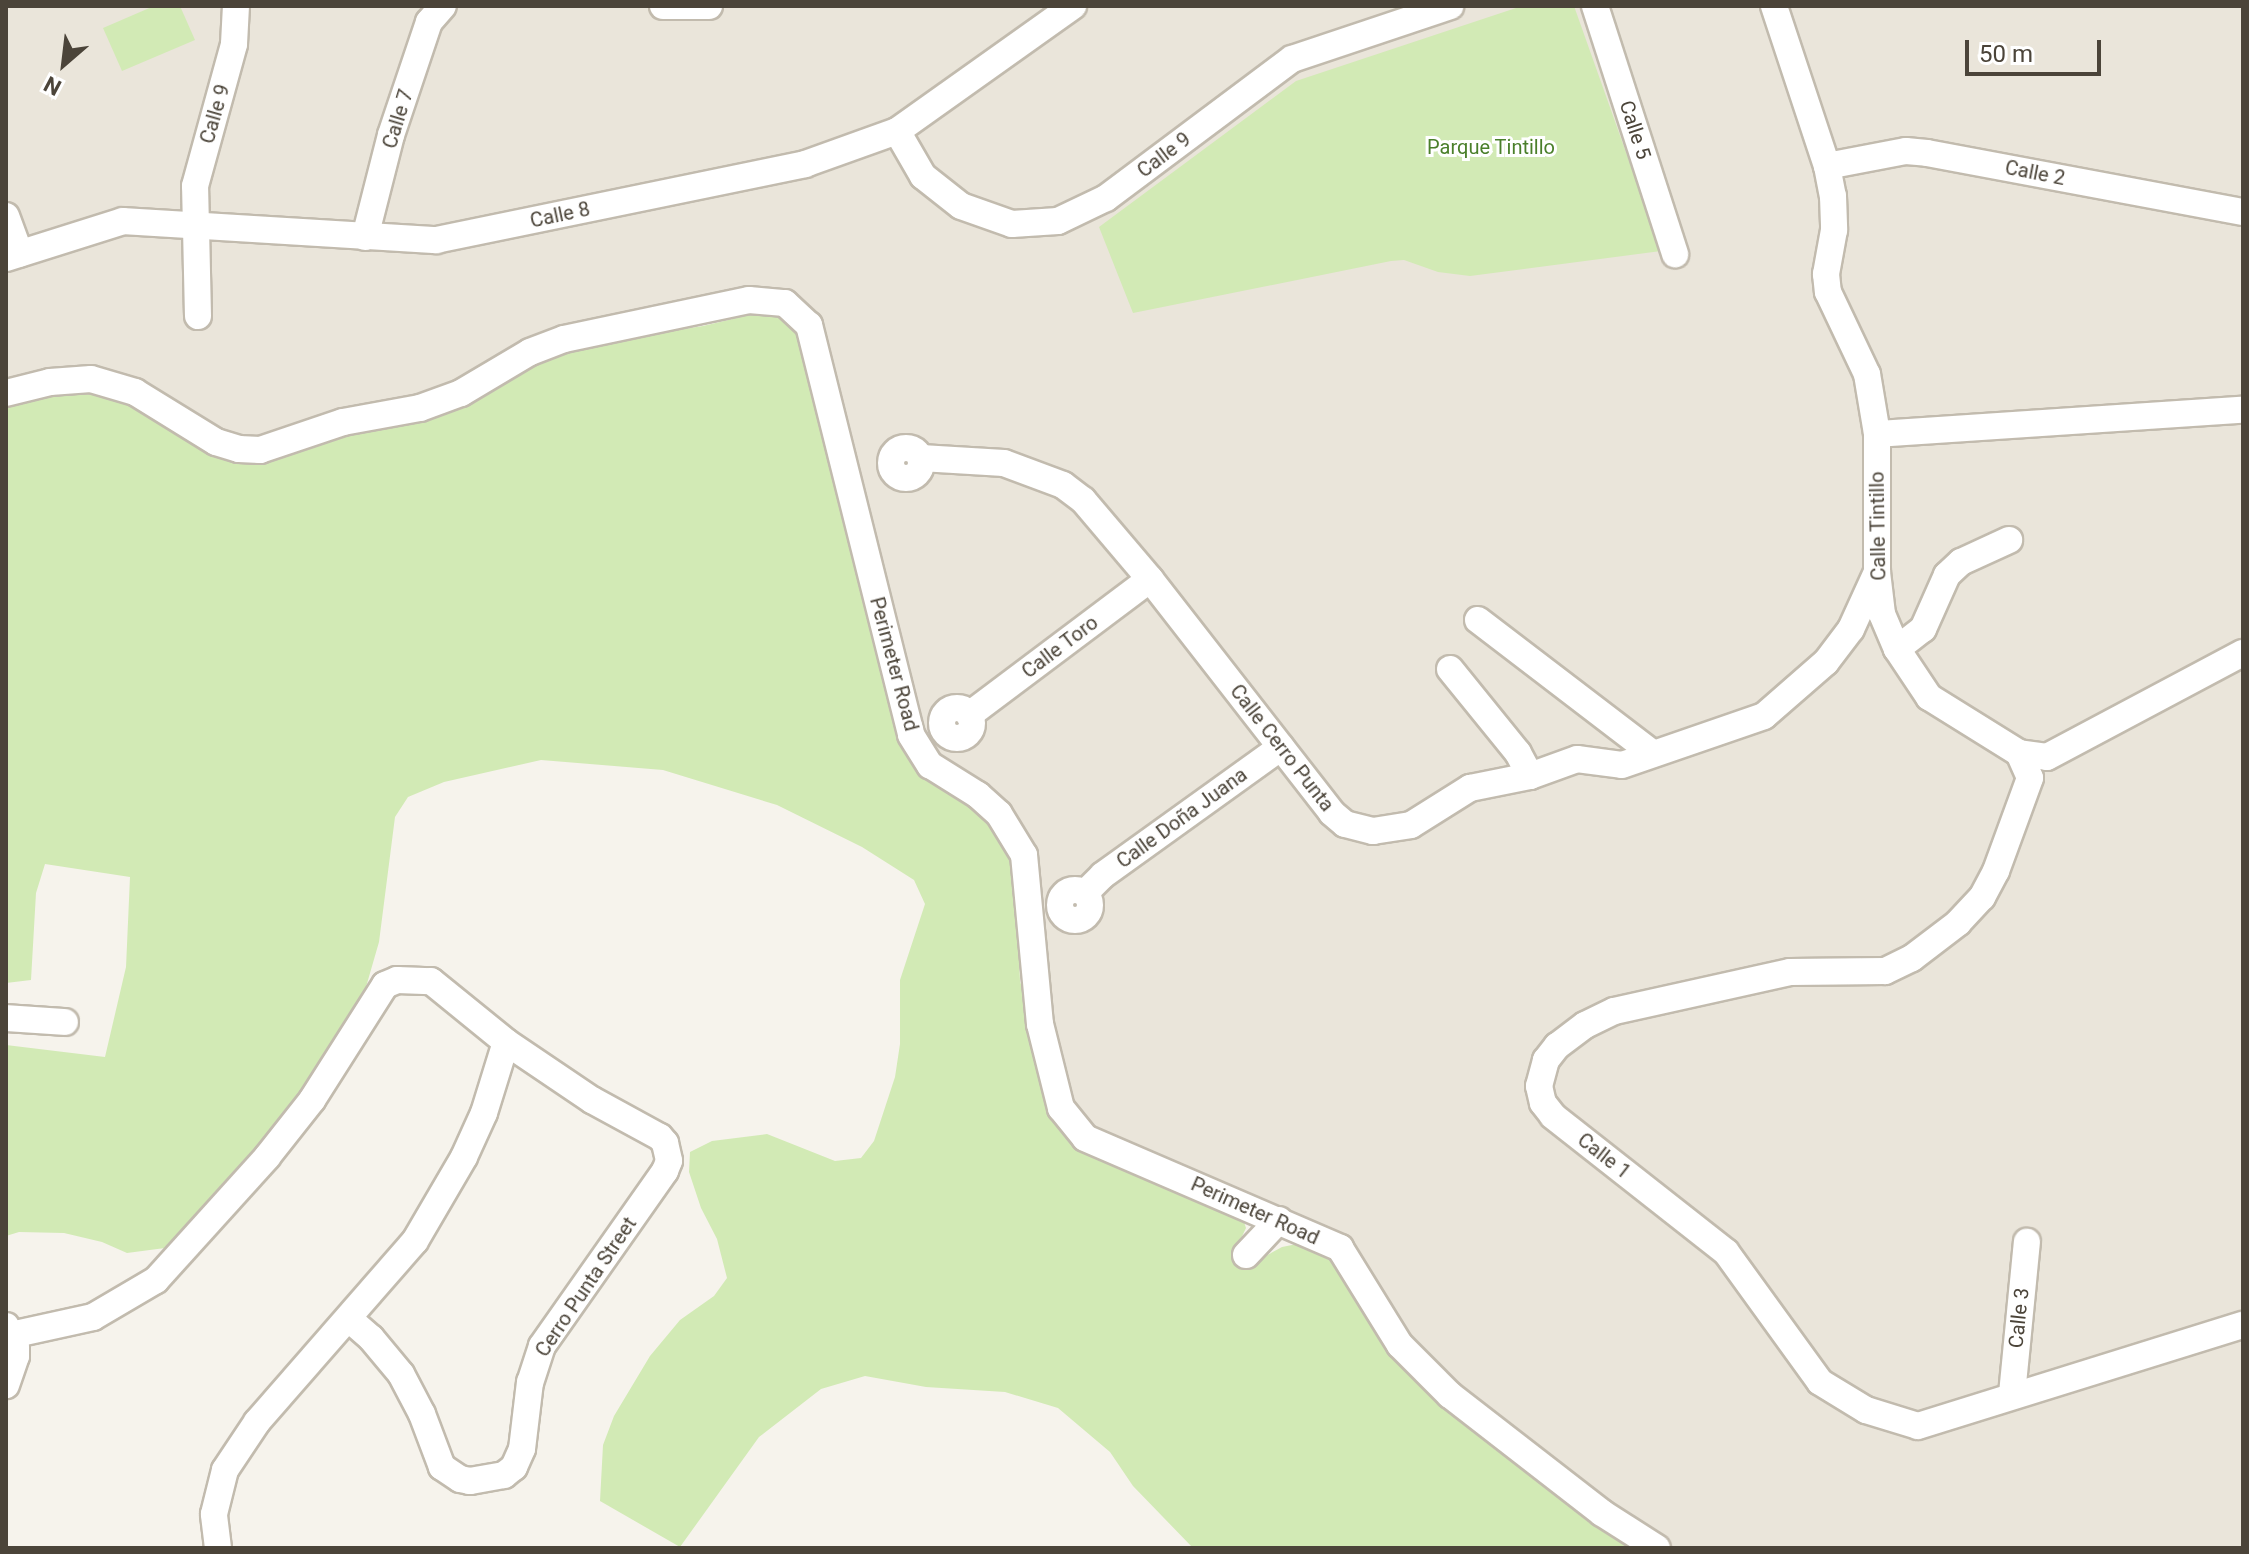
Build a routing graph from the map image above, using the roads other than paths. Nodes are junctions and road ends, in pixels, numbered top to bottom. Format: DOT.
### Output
graph roads {
  1 [pos="236,6"];
  2 [pos="443,6"];
  3 [pos="663,6"];
  4 [pos="709,6"];
  5 [pos="1073,6"];
  6 [pos="1450,6"];
  7 [pos="1595,6"];
  8 [pos="1774,6"];
  9 [pos="897,131"];
  10 [pos="1827,166"];
  11 [pos="2243,212"];
  12 [pos="6,216"];
  13 [pos="195,223"];
  14 [pos="365,237"];
  15 [pos="1675,254"];
  16 [pos="13,256"];
  17 [pos="198,316"];
  18 [pos="6,393"];
  19 [pos="2243,410"];
  20 [pos="1877,434"];
  21 [pos="921,458"];
  22 [pos="2009,540"];
  23 [pos="1877,572"];
  24 [pos="1150,579"];
  25 [pos="1478,620"];
  26 [pos="1897,649"];
  27 [pos="2243,653"];
  28 [pos="1450,669"];
  29 [pos="969,715"];
  30 [pos="1281,747"];
  31 [pos="2019,753"];
  32 [pos="1653,754"];
  33 [pos="1530,776"];
  34 [pos="1085,893"];
  35 [pos="6,1018"];
  36 [pos="65,1022"];
  37 [pos="506,1042"];
  38 [pos="1279,1220"];
  39 [pos="2027,1242"];
  40 [pos="1246,1255"];
  41 [pos="349,1319"];
  42 [pos="2243,1325"];
  43 [pos="9,1330"];
  44 [pos="6,1385"];
  45 [pos="2012,1394"];
  46 [pos="218,1548"];
  47 [pos="1657,1548"];
  1 -- 13 [label="street, Calle 9"];
  2 -- 14 [label="street, Calle 7"];
  3 -- 4 [label="street"];
  5 -- 9 [label="street, Calle 8"];
  6 -- 9 [label="street, Calle 9"];
  7 -- 15 [label="street, Calle 5"];
  8 -- 10 [label="street, Calle Tintillo"];
  9 -- 14 [label="street, Calle 8"];
  10 -- 11 [label="street, Calle 2"];
  10 -- 20 [label="street, Calle Tintillo"];
  12 -- 16 [label="street"];
  13 -- 14 [label="street, Calle 8"];
  13 -- 16 [label="street, Calle 8"];
  13 -- 17 [label="street, Calle 9"];
  18 -- 38 [label="street, Perimeter Road"];
  19 -- 20 [label="street"];
  20 -- 23 [label="street, Calle Tintillo"];
  21 -- 24 [label="street, Calle Cerro Punta"];
  22 -- 26 [label="street"];
  23 -- 26 [label="street, Calle Tintillo"];
  23 -- 32 [label="street, Calle Cerro Punta"];
  24 -- 29 [label="street, Calle Toro"];
  24 -- 30 [label="street, Calle Cerro Punta"];
  25 -- 32 [label="street"];
  26 -- 31 [label="street, Calle Tintillo"];
  27 -- 31 [label="street"];
  28 -- 33 [label="street"];
  30 -- 33 [label="street, Calle Cerro Punta"];
  30 -- 34 [label="street, Calle Doña Juana"];
  31 -- 45 [label="street, Calle 1"];
  32 -- 33 [label="street, Calle Cerro Punta"];
  35 -- 36 [label="street"];
  37 -- 41 [label="street"];
  37 -- 41 [label="street, Cerro Punta Street"];
  37 -- 43 [label="street, Cerro Punta Street"];
  38 -- 40 [label="street"];
  38 -- 47 [label="street, Perimeter Road"];
  39 -- 45 [label="street, Calle 3"];
  41 -- 46 [label="street"];
  42 -- 45 [label="street, Calle 1"];
  43 -- 44 [label="street, Cerro Punta Street"];
}
